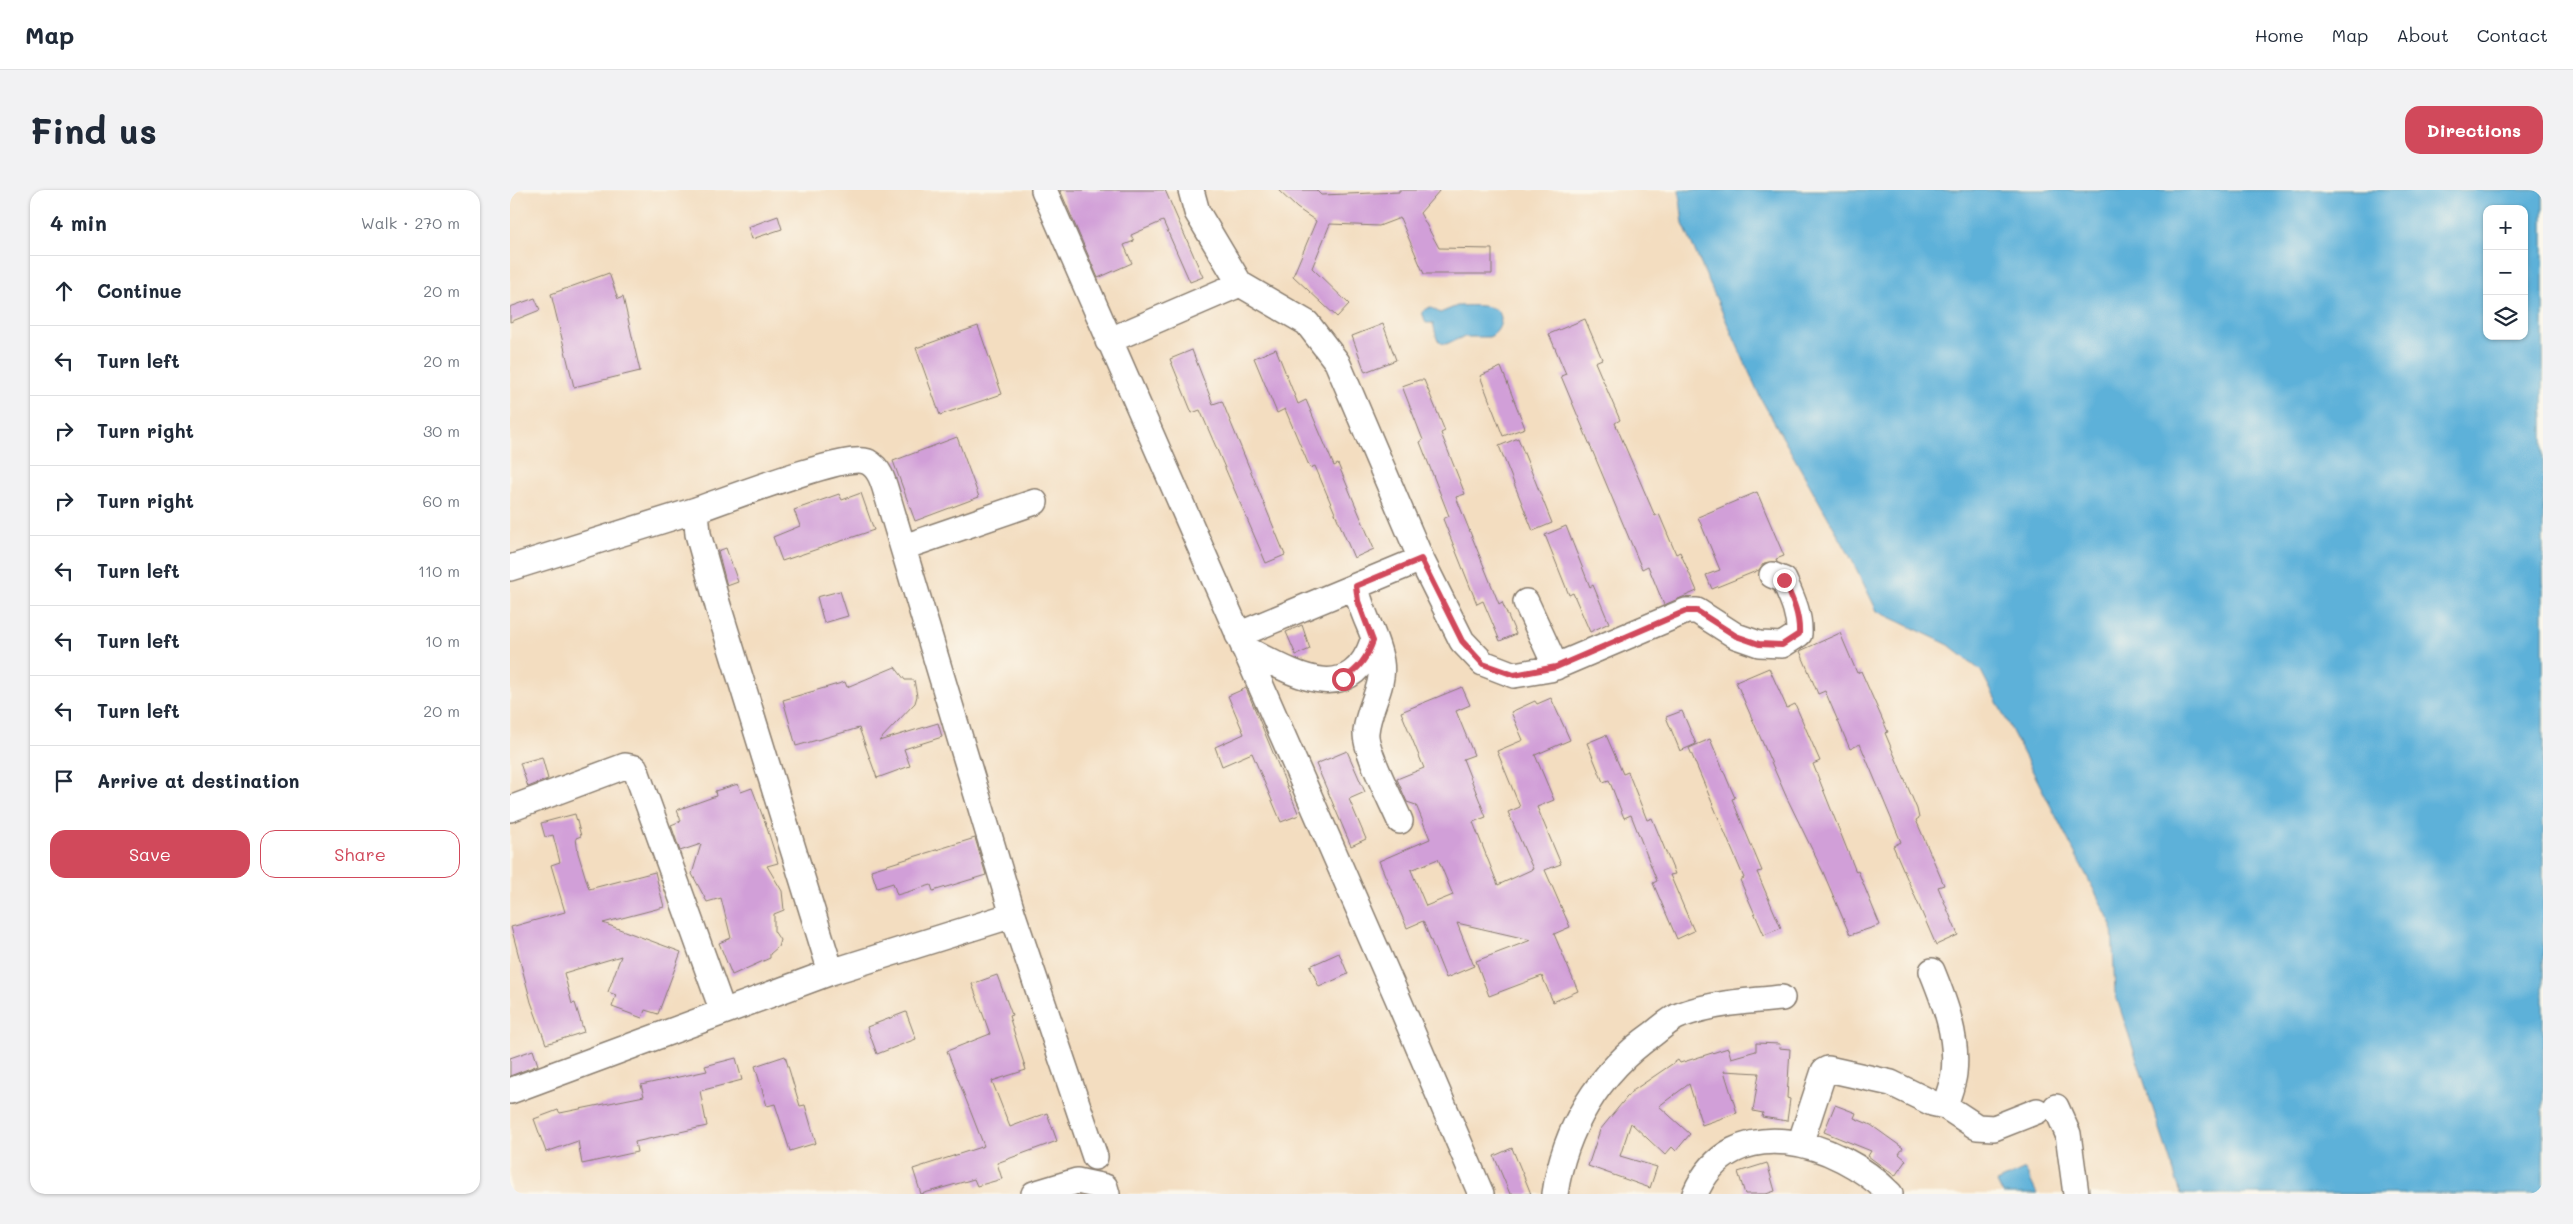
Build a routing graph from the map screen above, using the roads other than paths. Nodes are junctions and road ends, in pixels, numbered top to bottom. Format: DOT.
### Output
graph roads {
  1 [pos="1044,190"];
  2 [pos="1191,190"];
  3 [pos="1240,284"];
  4 [pos="1108,340"];
  5 [pos="1035,502"];
  6 [pos="696,510"];
  7 [pos="904,547"];
  8 [pos="1421,559"];
  9 [pos="510,568"];
  10 [pos="1772,575"];
  11 [pos="1356,586"];
  12 [pos="1526,602"];
  13 [pos="1241,641"];
  14 [pos="1373,641"];
  15 [pos="1556,667"];
  16 [pos="510,810"];
  17 [pos="1400,821"];
  18 [pos="1013,915"];
  19 [pos="831,972"];
  20 [pos="1932,972"];
  21 [pos="1782,998"];
  22 [pos="723,1012"];
  23 [pos="510,1091"];
  24 [pos="1945,1106"];
  25 [pos="1800,1144"];
  26 [pos="1095,1157"];
  27 [pos="1034,1194"];
  28 [pos="1107,1194"];
  29 [pos="1481,1194"];
  30 [pos="1555,1194"];
  31 [pos="1695,1194"];
  32 [pos="1890,1194"];
  33 [pos="2076,1194"];
  1 -- 4 [label="street"];
  2 -- 3 [label="street"];
  3 -- 4 [label="street"];
  3 -- 8 [label="street"];
  4 -- 13 [label="street"];
  5 -- 7 [label="street"];
  6 -- 7 [label="street"];
  6 -- 9 [label="street"];
  6 -- 19 [label="street"];
  7 -- 18 [label="street"];
  8 -- 11 [label="street"];
  8 -- 15 [label="street"];
  10 -- 15 [label="street"];
  11 -- 13 [label="street"];
  11 -- 14 [label="street"];
  12 -- 15 [label="street"];
  13 -- 14 [label="street"];
  13 -- 29 [label="street"];
  14 -- 17 [label="street"];
  16 -- 22 [label="street"];
  18 -- 19 [label="street"];
  18 -- 26 [label="street"];
  19 -- 22 [label="street"];
  20 -- 24 [label="street"];
  21 -- 30 [label="street"];
  22 -- 23 [label="street"];
  24 -- 25 [label="street"];
  24 -- 33 [label="street"];
  25 -- 31 [label="street"];
  25 -- 32 [label="street"];
  27 -- 28 [label="street"];
}
